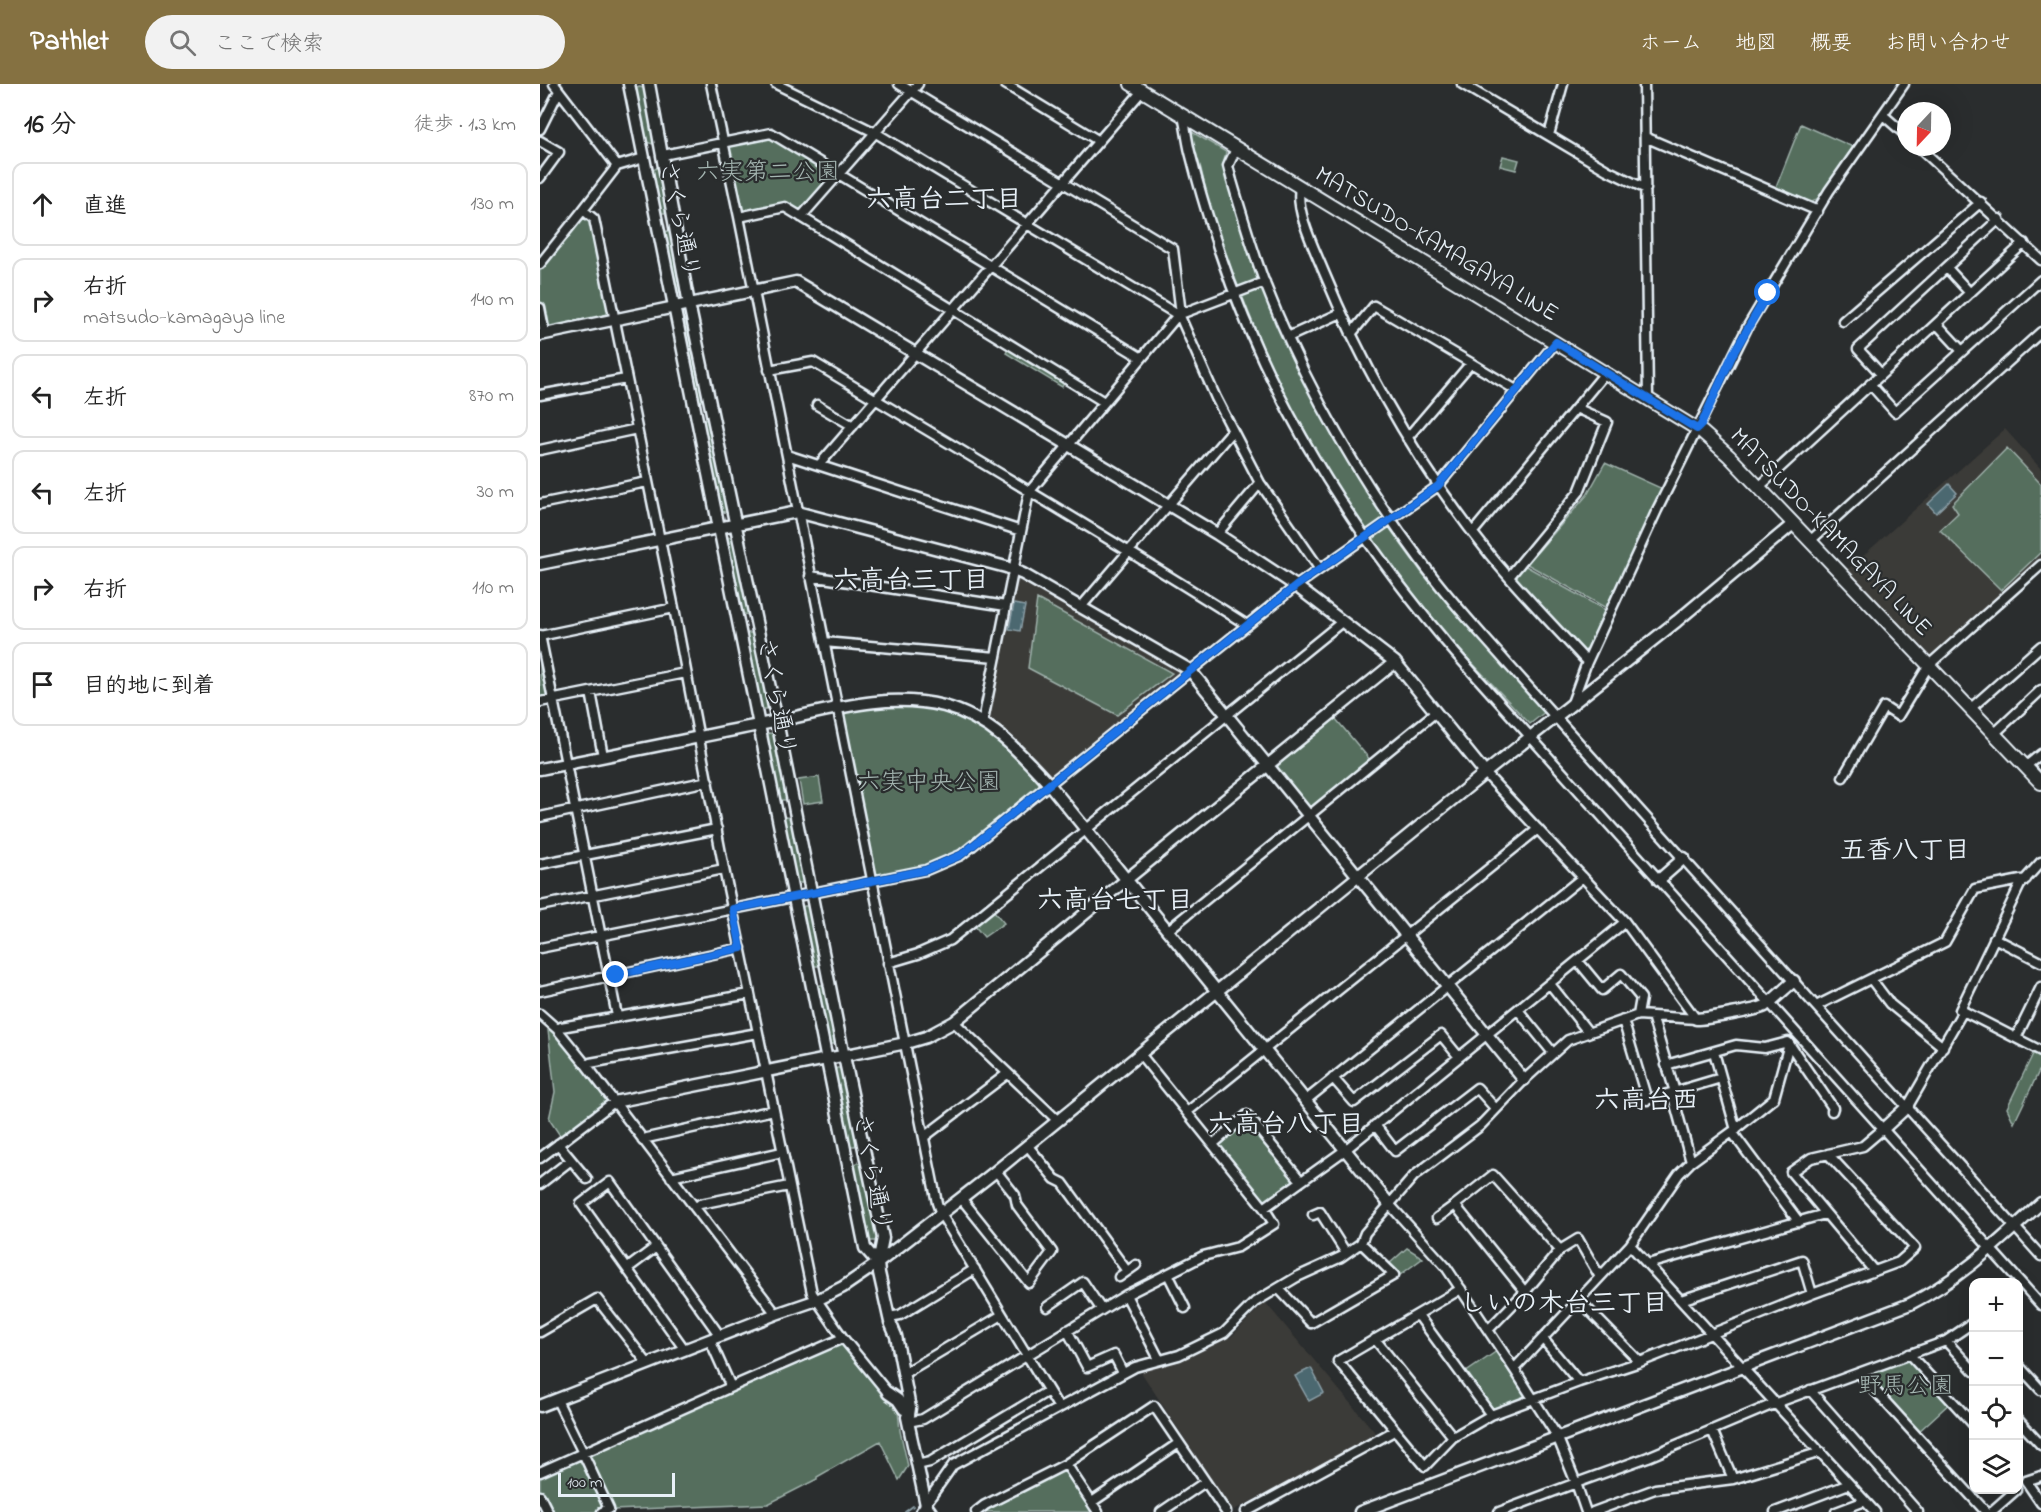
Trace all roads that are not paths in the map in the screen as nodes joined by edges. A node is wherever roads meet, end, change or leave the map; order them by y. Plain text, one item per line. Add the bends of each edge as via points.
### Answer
1 (629, 84) edge
2 (649, 84) edge
3 (711, 84) edge
4 (776, 84) edge
5 (899, 84) edge
6 (918, 84) edge
7 (1005, 84) edge
8 (1462, 84) edge
9 (1563, 84) edge
10 (1644, 84) edge
11 (1904, 84) edge
12 (556, 87) edge
13 (1136, 87) edge
14 (911, 92) junction
15 (1883, 115) junction
16 (1184, 116) junction
17 (542, 119) edge
18 (1897, 127) edge
19 (540, 129) edge
20 (876, 133) junction
21 (1549, 135) junction
22 (1645, 137) junction
23 (540, 141) edge
24 (1099, 141) junction
25 (723, 142) junction
26 (1236, 149) junction
27 (663, 155) junction
28 (1929, 156) edge
29 (644, 158) junction
30 (617, 166) junction
31 (839, 175) junction
32 (540, 178) edge
33 (1063, 182) junction
34 (1300, 188) junction
35 (1646, 189) junction
36 (1981, 202) junction
37 (583, 210) junction
38 (1818, 211) junction
39 (739, 217) junction
40 (801, 217) junction
41 (1999, 219) junction
42 (1027, 224) junction
43 (2024, 243) junction
44 (2041, 260) edge
45 (540, 264) edge
46 (990, 267) junction
47 (1947, 268) junction
48 (2041, 280) edge
49 (1265, 282) junction
50 (753, 291) junction
51 (1970, 293) junction
52 (1234, 294) junction
53 (689, 304) junction
54 (674, 307) junction
55 (540, 308) edge
56 (953, 310) junction
57 (1341, 313) junction
58 (1179, 314) junction
59 (615, 320) junction
60 (1843, 321) dead end
61 (1937, 324) junction
62 (2041, 332) edge
63 (1351, 334) junction
64 (543, 335) edge
65 (1288, 337) junction
66 (1556, 342) junction
67 (1962, 351) junction
68 (915, 354) junction
69 (1142, 358) junction
70 (1471, 363) junction
71 (769, 370) junction
72 (1605, 373) junction
73 (1881, 374) junction
74 (626, 379) junction
75 (1870, 384) junction
76 (1516, 390) junction
77 (540, 395) edge
78 (876, 399) junction
79 (1648, 399) junction
80 (1104, 402) junction
81 (817, 405) dead end
82 (1576, 408) junction
83 (853, 426) junction
84 (637, 429) junction
85 (1697, 429) junction
86 (1232, 431) junction
87 (1407, 438) junction
88 (1067, 445) junction
89 (540, 450) edge
90 (787, 455) junction
91 (819, 465) junction
92 (647, 482) junction
93 (1260, 483) junction
94 (1438, 486) junction
95 (1759, 487) junction
96 (1029, 492) junction
97 (540, 504) edge
98 (1168, 505) junction
99 (797, 512) junction
100 (1390, 518) junction
101 (735, 524) junction
102 (1793, 524) junction
103 (719, 528) junction
104 (1021, 531) junction
105 (1473, 532) junction
106 (1218, 534) junction
107 (1364, 537) junction
108 (659, 540) junction
109 (1810, 542) junction
110 (1130, 550) junction
111 (540, 564) edge
112 (2041, 565) edge
113 (1319, 568) junction
114 (1013, 570) junction
115 (810, 576) junction
116 (1509, 577) junction
117 (1296, 586) junction
118 (1006, 606) junction
119 (1081, 607) junction
120 (674, 609) junction
121 (1343, 621) junction
122 (1247, 625) junction
123 (540, 636) edge
124 (824, 642) junction
125 (2041, 646) edge
126 (996, 657) junction
127 (1395, 662) junction
128 (1587, 662) junction
129 (1929, 665) junction
130 (1190, 670) junction
131 (685, 673) junction
132 (2041, 690) edge
133 (591, 692) junction
134 (553, 700) junction
135 (540, 702) edge
136 (1572, 703) junction
137 (837, 708) junction
138 (1970, 709) junction
139 (1436, 712) junction
140 (1228, 716) junction
141 (1556, 716) junction
142 (777, 721) junction
143 (982, 721) junction
144 (759, 724) junction
145 (1994, 734) junction
146 (699, 736) junction
147 (1530, 737) junction
148 (2041, 753) edge
149 (603, 756) junction
150 (566, 764) junction
151 (1269, 766) junction
152 (2025, 767) junction
153 (540, 769) edge
154 (1485, 773) junction
155 (1843, 777) dead end
156 (708, 781) junction
157 (2041, 783) edge
158 (1049, 784) junction
159 (576, 809) junction
160 (1309, 816) junction
161 (540, 817) edge
162 (1538, 828) junction
163 (717, 829) junction
164 (1086, 830) junction
165 (584, 855) junction
166 (1684, 858) junction
167 (2041, 862) edge
168 (540, 864) edge
169 (724, 869) junction
170 (1359, 876) junction
171 (1582, 877) junction
172 (2026, 879) junction
173 (1126, 880) junction
174 (1659, 880) junction
175 (872, 881) junction
176 (811, 892) junction
177 (593, 895) junction
178 (793, 896) junction
179 (540, 906) edge
180 (733, 909) junction
181 (1626, 922) junction
182 (1167, 931) junction
183 (601, 936) junction
184 (1406, 936) junction
185 (1994, 938) junction
186 (540, 948) edge
187 (741, 948) junction
188 (1578, 961) junction
189 (2041, 962) edge
190 (888, 963) junction
191 (609, 976) junction
192 (1871, 980) junction
193 (1794, 981) junction
194 (1550, 984) junction
195 (1448, 987) junction
196 (2041, 987) edge
197 (540, 991) edge
198 (1216, 991) junction
199 (750, 994) junction
200 (1769, 1003) junction
201 (1816, 1006) junction
202 (1518, 1010) junction
203 (1963, 1011) junction
204 (540, 1014) edge
205 (1638, 1015) junction
206 (618, 1016) junction
207 (1652, 1016) junction
208 (1696, 1019) junction
209 (1623, 1020) junction
210 (954, 1022) junction
211 (557, 1029) junction
212 (1588, 1032) junction
213 (758, 1033) junction
214 (1487, 1035) junction
215 (1798, 1035) junction
216 (2016, 1038) junction
217 (906, 1043) junction
218 (1789, 1044) junction
219 (1942, 1047) junction
220 (1265, 1051) junction
221 (2041, 1051) edge
222 (1714, 1052) junction
223 (1140, 1053) junction
224 (1553, 1053) junction
225 (844, 1055) junction
226 (1459, 1057) junction
227 (827, 1059) junction
228 (1666, 1065) junction
229 (587, 1066) junction
230 (765, 1071) junction
231 (1007, 1074) junction
232 (1333, 1078) junction
233 (1721, 1078) junction
234 (1524, 1080) junction
235 (1673, 1093) junction
236 (1305, 1101) junction
237 (614, 1102) junction
238 (1908, 1106) junction
239 (1495, 1108) junction
240 (774, 1110) junction
241 (1832, 1111) dead end
242 (1187, 1112) junction
243 (1057, 1120) junction
244 (1375, 1125) junction
245 (1883, 1129) junction
246 (1734, 1131) junction
247 (924, 1137) junction
248 (643, 1140) junction
249 (558, 1144) junction
250 (1213, 1144) junction
251 (1028, 1145) junction
252 (1345, 1150) junction
253 (782, 1152) junction
254 (1828, 1154) junction
255 (540, 1158) edge
256 (571, 1160) junction
257 (1691, 1162) junction
258 (996, 1171) junction
259 (671, 1177) junction
260 (586, 1179) dead end
261 (1301, 1181) junction
262 (540, 1184) edge
263 (789, 1186) junction
264 (961, 1198) junction
265 (2041, 1203) edge
266 (1390, 1205) junction
267 (1455, 1205) junction
268 (695, 1208) junction
269 (1264, 1208) junction
270 (941, 1214) junction
271 (1825, 1214) junction
272 (1313, 1215) dead end
273 (1437, 1218) dead end
274 (1799, 1222) junction
275 (2015, 1227) junction
276 (1361, 1243) junction
277 (1630, 1245) junction
278 (656, 1247) junction
279 (1990, 1249) junction
280 (1560, 1250) junction
281 (1346, 1253) junction
282 (2041, 1256) edge
283 (878, 1263) junction
284 (1647, 1264) junction
285 (1136, 1265) dead end
286 (627, 1268) junction
287 (975, 1269) junction
288 (1127, 1271) junction
289 (1874, 1271) junction
290 (1168, 1274) junction
291 (1119, 1277) dead end
292 (1600, 1277) junction
293 (1280, 1289) junction
294 (1461, 1289) junction
295 (1525, 1292) junction
296 (1812, 1294) junction
297 (1126, 1295) junction
298 (817, 1300) junction
299 (1579, 1300) junction
300 (1681, 1300) junction
301 (2041, 1305) edge
302 (1047, 1307) dead end
303 (1185, 1308) dead end
304 (1101, 1309) junction
305 (776, 1314) junction
306 (1002, 1315) junction
307 (1418, 1315) junction
308 (889, 1319) junction
309 (1969, 1325) edge
310 (1067, 1330) junction
311 (1488, 1330) junction
312 (540, 1332) edge
313 (1712, 1334) junction
314 (715, 1338) junction
315 (843, 1338) junction
316 (1375, 1339) junction
317 (1543, 1339) junction
318 (1946, 1341) junction
319 (685, 1350) junction
320 (1909, 1354) junction
321 (1026, 1355) junction
322 (1159, 1359) junction
323 (1640, 1362) junction
324 (648, 1364) junction
325 (1969, 1366) edge
326 (1742, 1368) junction
327 (1514, 1370) junction
328 (2023, 1370) edge
329 (903, 1372) junction
330 (1123, 1373) junction
331 (1859, 1373) junction
332 (1578, 1382) junction
333 (731, 1387) junction
334 (900, 1390) junction
335 (1810, 1390) junction
336 (2041, 1390) edge
337 (1048, 1391) junction
338 (888, 1394) junction
339 (557, 1400) junction
340 (1534, 1400) junction
341 (1776, 1403) junction
342 (540, 1406) edge
343 (1059, 1408) junction
344 (904, 1409) junction
345 (1491, 1415) junction
346 (1969, 1420) edge
347 (908, 1422) junction
348 (2023, 1425) edge
349 (1712, 1430) junction
350 (1394, 1431) junction
351 (1557, 1436) junction
352 (1454, 1437) junction
353 (1179, 1443) junction
354 (2041, 1445) edge
355 (1821, 1452) junction
356 (583, 1453) junction
357 (1066, 1464) junction
358 (917, 1465) junction
359 (540, 1472) edge
360 (2041, 1476) edge
361 (1733, 1479) junction
362 (1206, 1482) junction
363 (1576, 1483) junction
364 (1849, 1484) junction
365 (2023, 1485) edge
366 (2023, 1488) edge
367 (2011, 1494) edge
368 (540, 1496) edge
369 (1865, 1501) junction
370 (1092, 1502) junction
371 (2041, 1503) edge
372 (926, 1510) edge
373 (607, 1511) edge
374 (1364, 1511) edge
375 (548, 1512) edge
376 (976, 1512) edge
377 (1098, 1512) edge
378 (1161, 1512) edge
379 (1226, 1512) edge
380 (1246, 1512) edge
381 (1499, 1512) edge
382 (1586, 1512) edge
383 (1593, 1512) edge
384 (1775, 1512) edge
385 (1836, 1512) edge
386 (1875, 1512) edge
387 (1918, 1512) edge
388 (1986, 1512) edge
389 (1991, 1512) edge

1 - 29 street, さくら通り
2 - 27 street, さくら通り
3 - 25 street
4 - 20 street
5 - 14 street
6 - 14 street
7 - 24 street
8 - 21 street
9 - 21 street
10 - 22 street
11 - 15 street
12 - 17 street
12 - 30 street
13 - 16 main road, MATSUDO-KAMAGAYA LINE
13 - 24 street
14 - 20 street
14 - 33 street
15 - 18 street
15 - 38 street
16 - 26 main road, MATSUDO-KAMAGAYA LINE
16 - 52 street via 1201,194
17 - 19 street
20 - 31 street
20 - 42 street
21 - 35 street
22 - 35 street
22 - 38 street
23 - 32 street via 559,152
24 - 33 street
25 - 27 street
25 - 31 street via 771,133
25 - 39 street
26 - 34 main road, MATSUDO-KAMAGAYA LINE
26 - 49 street via 1227,166
27 - 53 street, さくら通り
28 - 36 street
29 - 30 street
29 - 54 street, さくら通り
30 - 37 street
31 - 40 street
31 - 46 street
33 - 42 street
33 - 58 street via 1173,249
34 - 57 street via 1298,200
34 - 66 main road, MATSUDO-KAMAGAYA LINE
35 - 79 street
36 - 41 street
36 - 60 street
37 - 45 street
37 - 59 street via 594,219
38 - 85 street via 1748,326
39 - 40 street via 785,207
39 - 50 street
40 - 56 street
41 - 43 street
41 - 47 street
42 - 46 street
42 - 58 street
43 - 44 street
43 - 51 street
46 - 56 street
46 - 69 street
47 - 51 street
47 - 73 street via 1858,349
48 - 67 street
49 - 52 street
49 - 65 street
50 - 53 street
50 - 68 street via 796,282
50 - 71 street
51 - 61 street
52 - 58 street
52 - 107 street via 1297,429
53 - 54 street
53 - 101 street, さくら通り
54 - 59 street
54 - 103 street, さくら通り
55 - 64 street
56 - 68 street
56 - 80 street
57 - 63 street
57 - 65 street
58 - 69 street
58 - 86 street
59 - 64 street
59 - 74 street
61 - 67 street
61 - 73 street
62 - 109 street
63 - 70 street via 1374,306
63 - 87 street
65 - 100 street via 1335,429
66 - 72 main road, MATSUDO-KAMAGAYA LINE
66 - 76 street
67 - 75 street via 1895,412
68 - 78 street
68 - 88 street
69 - 80 street
70 - 76 street
70 - 87 street
71 - 78 street via 813,362
71 - 90 street
72 - 79 main road, MATSUDO-KAMAGAYA LINE
72 - 82 street
73 - 75 street
74 - 77 street
74 - 84 street
75 - 95 street
76 - 94 street
78 - 83 street
78 - 96 street
79 - 85 main road, MATSUDO-KAMAGAYA LINE
80 - 88 street
81 - 83 street
82 - 105 street
82 - 116 street via 1607,422 1579,492
83 - 91 street
84 - 89 street
84 - 92 street
85 - 95 main road, MATSUDO-KAMAGAYA LINE
85 - 128 street
86 - 93 street
86 - 98 street
87 - 94 street
88 - 96 street
88 - 98 street
90 - 91 street
90 - 99 street
91 - 104 street
92 - 97 street
92 - 108 street
93 - 106 street
93 - 113 street
94 - 100 street
94 - 105 street
95 - 102 main road, MATSUDO-KAMAGAYA LINE
96 - 104 street
96 - 110 street
98 - 106 street
98 - 110 street
99 - 101 street
99 - 114 street
99 - 115 street
100 - 107 street
100 - 141 street via 1453,601
101 - 103 street
101 - 142 street, さくら通り
102 - 109 main road, MATSUDO-KAMAGAYA LINE
102 - 136 street
103 - 108 street
103 - 144 street, さくら通り
104 - 114 street
105 - 116 street
106 - 117 street
107 - 113 street
107 - 147 street via 1422,615
108 - 111 street
108 - 120 street
109 - 129 main road, MATSUDO-KAMAGAYA LINE
110 - 119 street
110 - 122 street
112 - 129 street
113 - 117 street
114 - 118 street
114 - 119 street
115 - 118 street
115 - 124 street
116 - 128 street
117 - 121 street
117 - 122 street
118 - 126 street
119 - 130 street
120 - 123 street
120 - 131 street
121 - 127 street
121 - 140 street
122 - 130 street
123 - 134 street
124 - 126 street
124 - 137 street
125 - 138 street
126 - 143 street
127 - 139 street
127 - 151 street
128 - 136 street
129 - 138 main road, MATSUDO-KAMAGAYA LINE
129 - 155 street via 1898,716 1884,707
130 - 140 street
130 - 158 street
131 - 133 street
131 - 146 street
132 - 145 street
133 - 134 street
133 - 149 street
134 - 135 street
134 - 150 street
136 - 141 street
137 - 142 street
137 - 143 street via 891,699 920,701 946,706
137 - 175 street
138 - 145 main road, MATSUDO-KAMAGAYA LINE
139 - 154 street
139 - 160 street
140 - 151 street
140 - 164 street
141 - 147 street
141 - 166 street
142 - 144 street
142 - 176 street, さくら通り
143 - 158 street via 1015,747
144 - 146 street
144 - 178 street, さくら通り
145 - 152 main road, MATSUDO-KAMAGAYA LINE
146 - 149 street
146 - 156 street
147 - 154 street
147 - 174 street
148 - 152 street
149 - 150 street
150 - 153 street
150 - 159 street
151 - 160 street
151 - 173 street
152 - 157 main road, MATSUDO-KAMAGAYA LINE
154 - 162 street
154 - 170 street
156 - 159 street
156 - 163 street
158 - 164 street
158 - 175 street via 961,855 926,870
159 - 161 street
159 - 165 street
160 - 170 street
160 - 182 street
162 - 171 street
162 - 184 street
163 - 165 street
163 - 169 street
164 - 173 street
164 - 190 street via 950,940
165 - 168 street
165 - 177 street
166 - 174 street
166 - 193 street
167 - 172 street
169 - 177 street
169 - 180 street
170 - 184 street
170 - 198 street
171 - 181 street
171 - 195 street
172 - 185 street
172 - 192 street via 1975,890 1945,942
173 - 182 street
173 - 210 street
174 - 200 street
175 - 176 street
175 - 190 street
176 - 178 street
176 - 225 street, さくら通り
177 - 179 street
177 - 183 street
178 - 180 street
178 - 227 street, さくら通り
180 - 183 street
180 - 187 street
181 - 188 street
181 - 208 street
182 - 198 street
183 - 186 street
183 - 191 street
184 - 195 street
184 - 220 street
185 - 189 street
185 - 203 street via 1960,1010
187 - 191 street
187 - 199 street
188 - 194 street
188 - 205 street via 1602,990 1621,974 1641,998
190 - 217 street
191 - 197 street
191 - 206 street
192 - 201 street
192 - 219 street via 1890,1004
193 - 200 street
193 - 201 street
194 - 202 street
194 - 212 street
195 - 214 street
195 - 232 street
196 - 216 street
198 - 220 street
198 - 223 street
199 - 206 street
199 - 213 street
200 - 208 street via 1763,1008
200 - 215 street
201 - 238 street
202 - 214 street
202 - 224 street
203 - 216 street
203 - 219 street
204 - 211 street
205 - 207 street
205 - 209 street
206 - 211 street
207 - 208 street
207 - 228 street
209 - 212 street
209 - 235 street via 1647,1100
210 - 217 street
210 - 231 street
211 - 229 street
212 - 224 street via 1568,1040
213 - 229 street
213 - 230 street
214 - 226 street
214 - 234 street
215 - 218 street
215 - 245 street
216 - 221 street
217 - 225 street
217 - 247 street
218 - 222 street via 1765,1048 1736,1045
218 - 241 street
218 - 246 street via 1774,1098
219 - 238 street
220 - 236 street
220 - 242 street
222 - 228 street
222 - 233 street
223 - 242 street
223 - 243 street
224 - 234 street
225 - 227 street
225 - 283 street, さくら通り via 883,1238
226 - 232 street via 1441,1035 1354,1102
226 - 244 street
227 - 230 street
227 - 283 street, さくら通り via 865,1248
228 - 235 street
229 - 237 street
230 - 237 street
230 - 240 street
231 - 243 street
231 - 247 street
232 - 236 street
233 - 235 street
233 - 246 street
234 - 239 street
235 - 257 street
236 - 252 street
237 - 248 street
237 - 249 street
238 - 245 street
238 - 275 street
239 - 244 street via 1477,1088 1395,1151
239 - 266 street via 1480,1125 1414,1176
240 - 248 street
240 - 253 street
242 - 250 street
243 - 251 street
244 - 252 street
245 - 254 street via 1863,1146
245 - 279 street
246 - 257 street
246 - 274 street
247 - 270 street
248 - 259 street
249 - 255 street
249 - 256 street
250 - 261 street via 1247,1115
250 - 269 street
251 - 258 street
251 - 288 street via 1055,1179 1063,1183
252 - 261 street
252 - 266 street
253 - 259 street
253 - 263 street
254 - 271 street via 1811,1158 1791,1172
254 - 289 street via 1915,1248 1899,1262
256 - 260 street
256 - 262 street
257 - 277 street
258 - 264 street
258 - 264 street via 1052,1252 1029,1283
259 - 268 street
261 - 269 street
263 - 268 street
263 - 298 street via 811,1290
264 - 270 street
265 - 275 street
266 - 276 street
266 - 294 street
267 - 273 street
267 - 280 street via 1493,1175
267 - 295 street
268 - 305 street
269 - 290 street via 1275,1224 1238,1247 1203,1256
270 - 283 street
270 - 287 street
271 - 274 street
271 - 289 street
272 - 281 street via 1320,1212
274 - 284 street
275 - 279 street
275 - 282 street
276 - 281 street
276 - 293 street via 1394,1275 1311,1323
277 - 284 street
277 - 292 street
278 - 286 street
278 - 286 street via 610,1182 581,1204
278 - 314 street
279 - 301 street
279 - 326 street via 1947,1284 1910,1304
280 - 292 street via 1578,1239
280 - 295 street
281 - 293 street
283 - 298 street
283 - 308 street
284 - 300 street
285 - 288 street
286 - 319 street
287 - 306 street
287 - 308 street
288 - 291 street
289 - 296 street
290 - 297 street
290 - 303 street
292 - 299 street
293 - 322 street via 1255,1302 1224,1333 1179,1355
294 - 307 street
294 - 311 street
295 - 311 street
296 - 300 street via 1802,1260
296 - 313 street
297 - 304 street
297 - 322 street
298 - 305 street
298 - 315 street
299 - 317 street
299 - 323 street
300 - 313 street
302 - 304 street via 1083,1282
304 - 310 street
305 - 314 street
306 - 321 street
306 - 329 street
307 - 316 street
307 - 345 street
308 - 329 street
308 - 334 street
309 - 318 street
310 - 321 street
310 - 330 street via 1087,1367 1114,1355
311 - 327 street
312 - 324 street via 597,1299
313 - 323 street
313 - 326 street
314 - 319 street
314 - 333 street
315 - 333 street
315 - 338 street
316 - 350 street via 1338,1361
316 - 352 street
317 - 327 street
317 - 332 street
318 - 320 street
318 - 325 street
319 - 324 street
320 - 331 street
320 - 346 street
321 - 337 street
321 - 347 street via 923,1419
322 - 330 street
323 - 332 street
324 - 339 street
326 - 341 street
326 - 351 street
327 - 340 street
328 - 336 street
329 - 347 street via 910,1408
330 - 343 street
331 - 335 street
331 - 388 street
332 - 340 street
333 - 356 street
334 - 338 street
334 - 344 street
335 - 341 street
335 - 387 street
337 - 343 street
337 - 358 street via 930,1462
338 - 344 street
339 - 342 street
339 - 356 street
340 - 345 street
340 - 351 street
341 - 349 street
341 - 355 street
343 - 372 street via 953,1465
344 - 347 street
345 - 352 street
347 - 358 street
348 - 354 street
349 - 361 street
349 - 363 street
350 - 352 street via 1425,1466
350 - 380 street
351 - 363 street
351 - 374 street
353 - 357 street via 1151,1406
353 - 362 street
353 - 370 street
355 - 361 street
355 - 364 street
356 - 359 street
356 - 373 street
357 - 370 street
357 - 376 street
358 - 372 street
360 - 365 street
361 - 383 street via 1655,1490
362 - 378 street
362 - 379 street
363 - 381 street
363 - 382 street
364 - 369 street
364 - 384 street
366 - 371 street
367 - 389 street
368 - 375 street
369 - 385 street
369 - 386 street
370 - 377 street

